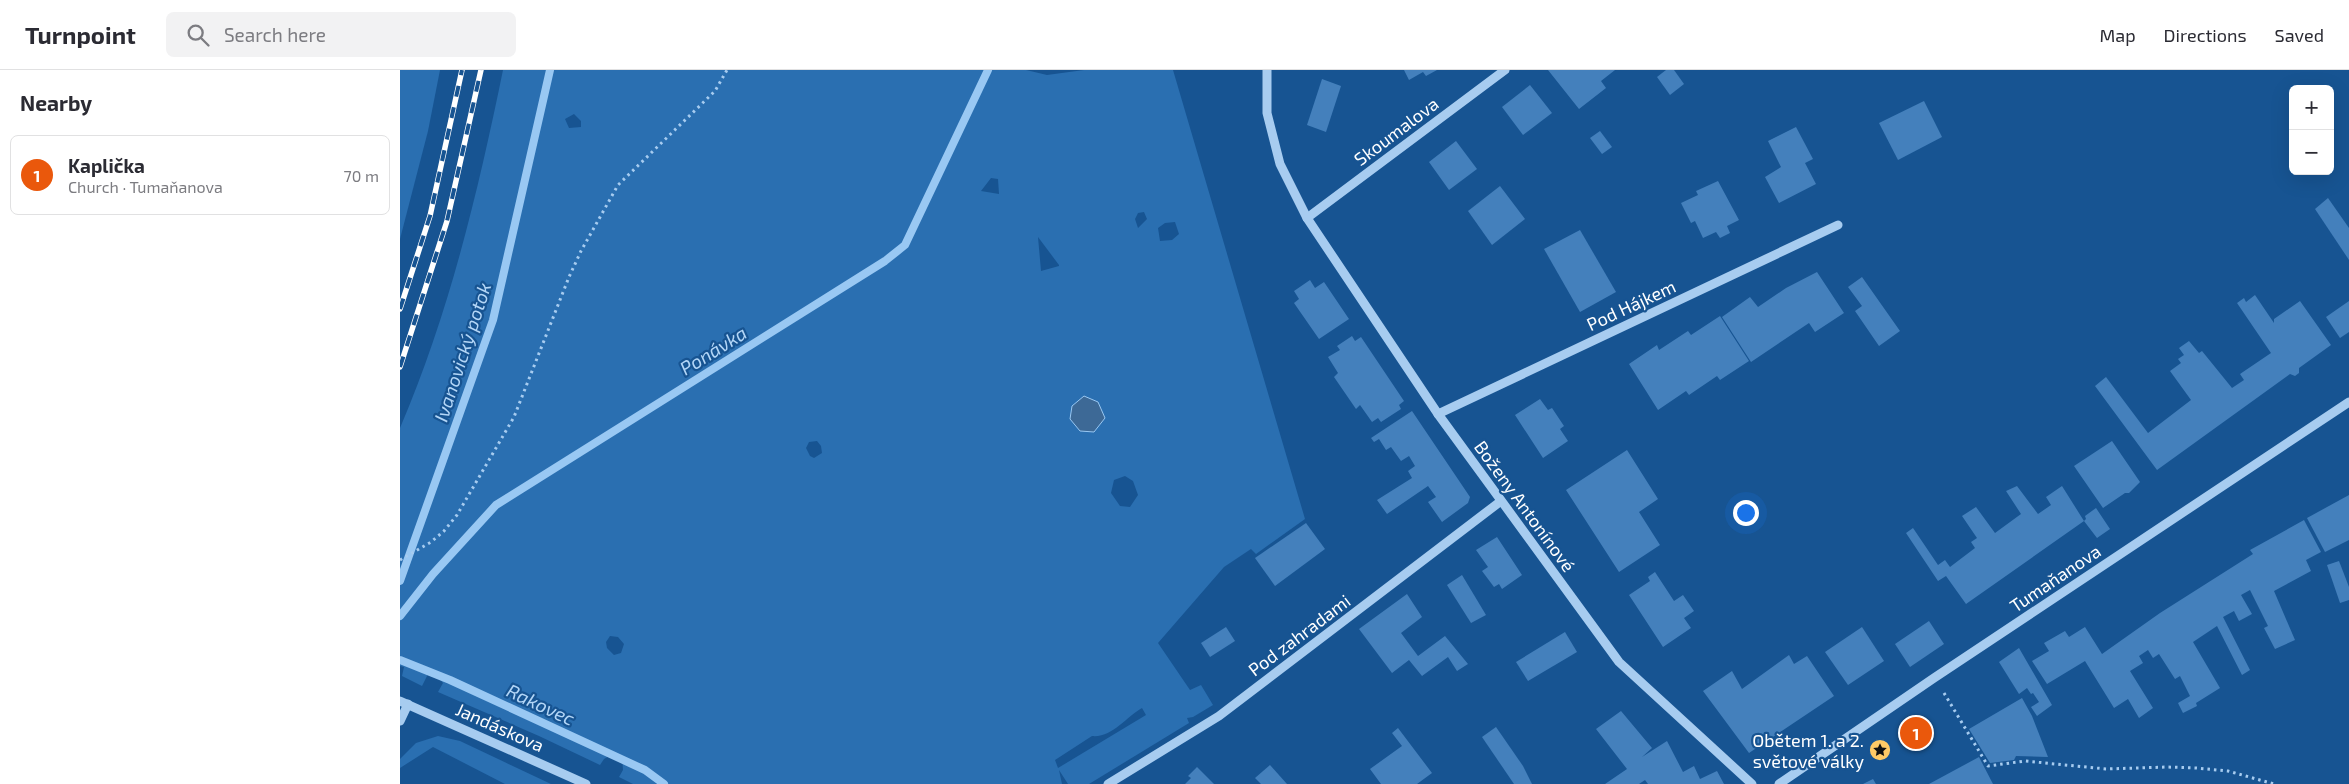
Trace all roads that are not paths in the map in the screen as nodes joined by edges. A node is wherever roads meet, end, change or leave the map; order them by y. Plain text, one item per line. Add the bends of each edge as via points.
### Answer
1 (1267, 70) edge
2 (1505, 70) edge
3 (1306, 218) junction
4 (1838, 225) dead end
5 (2349, 402) edge
6 (1438, 414) junction
7 (1501, 501) junction
8 (404, 702) edge
9 (400, 721) edge
10 (586, 784) edge
11 (1108, 784) edge
12 (1752, 784) edge
13 (1779, 784) edge

1 - 3 street, Boženy Antonínové via 1267,112 1280,164
2 - 3 street, Skoumalova
3 - 6 street, Boženy Antonínové
4 - 6 street, Pod Hájkem
5 - 13 street, Tumaňanova
6 - 7 street, Boženy Antonínové
7 - 11 street, Pod zahradami via 1218,716
7 - 12 street, Boženy Antonínové via 1619,662
8 - 9 street
8 - 10 street, Jandáskova

